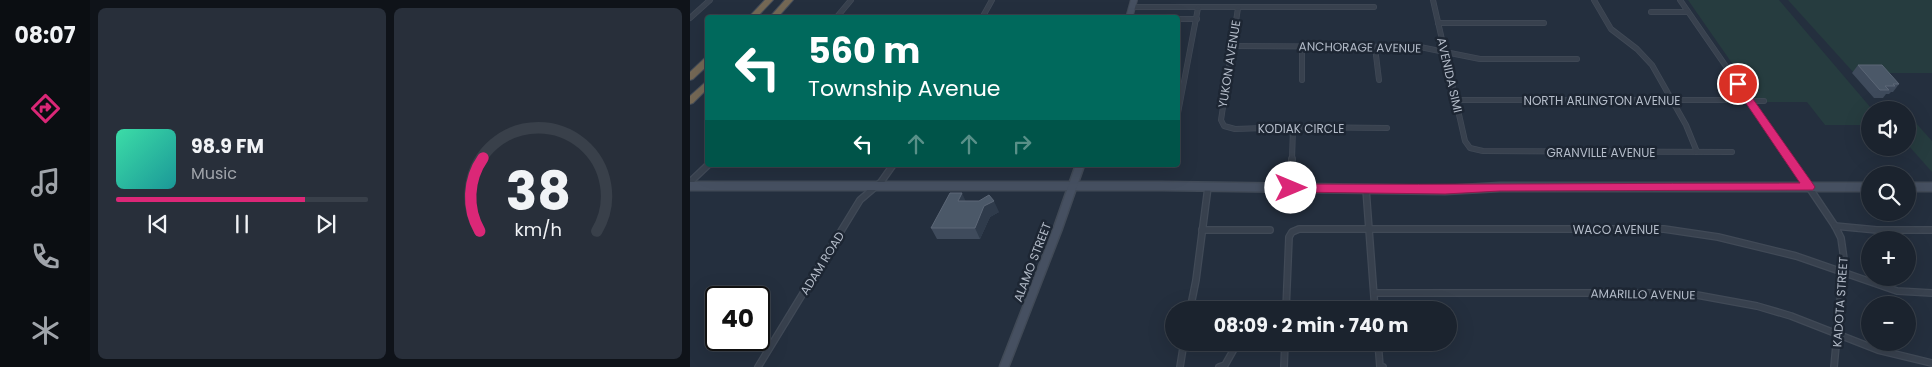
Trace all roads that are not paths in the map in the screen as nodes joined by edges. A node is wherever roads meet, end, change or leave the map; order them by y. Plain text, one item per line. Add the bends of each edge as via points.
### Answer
1 (710, 0) edge
2 (769, 0) edge
3 (790, 0) edge
4 (851, 0) edge
5 (992, 0) edge
6 (1134, 0) edge
7 (1298, 0) edge
8 (1433, 0) edge
9 (1594, 0) edge
10 (1680, 0) edge
11 (1132, 7) junction
12 (1374, 7) dead end
13 (1198, 8) junction
14 (1238, 8) junction
15 (1298, 8) junction
16 (1651, 12) dead end
17 (1688, 12) junction
18 (754, 15) edge
19 (775, 15) edge
20 (838, 15) edge
21 (984, 15) edge
22 (1130, 15) edge
23 (690, 18) edge
24 (1180, 19) edge
25 (1197, 19) junction
26 (1438, 23) junction
27 (1544, 23) dead end
28 (1232, 46) junction
29 (1302, 46) junction
30 (1375, 46) junction
31 (1445, 51) junction
32 (1577, 59) dead end
33 (705, 63) edge
34 (690, 77) edge
35 (1302, 80) dead end
36 (1379, 80) dead end
37 (705, 86) edge
38 (1456, 100) junction
39 (1672, 100) junction
40 (690, 101) edge
41 (1749, 101) junction
42 (1764, 101) dead end
43 (1180, 103) edge
44 (1220, 120) joint
45 (1293, 127) junction
46 (1387, 128) dead end
47 (1470, 148) joint
48 (1697, 152) junction
49 (1732, 152) dead end
50 (706, 167) edge
51 (892, 167) edge
52 (1079, 167) edge
53 (690, 184) edge
54 (877, 186) junction
55 (1073, 186) junction
56 (1208, 187) junction
57 (1809, 187) junction
58 (1861, 187) edge
59 (1916, 187) edge
60 (1932, 187) edge
61 (1291, 188) junction
62 (1366, 189) junction
63 (1835, 226) junction
64 (1369, 228) junction
65 (1202, 230) junction
66 (1270, 230) dead end
67 (1932, 230) edge
68 (1843, 272) junction
69 (1374, 293) junction
70 (1932, 293) edge
71 (1192, 301) edge
72 (1286, 301) edge
73 (1374, 301) edge
74 (1837, 334) junction
75 (1183, 351) edge
76 (1233, 351) edge
77 (1285, 351) edge
78 (1379, 351) edge
79 (1932, 363) edge
80 (758, 367) edge
81 (1004, 367) edge
82 (1180, 367) edge
83 (1219, 367) edge
84 (1284, 367) edge
85 (1382, 367) edge
86 (1834, 367) edge

1 - 23 street
2 - 18 highway
3 - 19 highway
4 - 20 street
5 - 21 street
6 - 11 street
7 - 15 street
8 - 26 street, AVENIDA SIMI
9 - 39 street via 1611,29 1646,58
10 - 17 street, KADOTA STREET
11 - 13 street
11 - 22 street
12 - 15 street
13 - 14 street
13 - 25 street
14 - 15 street
14 - 28 street, YUKON AVENUE
16 - 17 street
17 - 41 street, KADOTA STREET
24 - 25 street
25 - 43 street
26 - 27 street
26 - 31 street, AVENIDA SIMI
28 - 29 street, ANCHORAGE AVENUE
28 - 44 street, YUKON AVENUE
29 - 30 street, ANCHORAGE AVENUE
29 - 35 street
30 - 31 street, ANCHORAGE AVENUE
30 - 36 street
31 - 32 street, ANCHORAGE AVENUE via 1480,59
31 - 38 street, AVENIDA SIMI
33 - 34 highway
37 - 40 highway
38 - 39 street, NORTH ARLINGTON AVENUE
38 - 47 street, AVENIDA SIMI via 1465,141
39 - 41 street, NORTH ARLINGTON AVENUE
39 - 48 street
41 - 42 street, NORTH ARLINGTON AVENUE
41 - 57 street, KADOTA STREET
44 - 45 street, KODIAK CIRCLE via 1224,126 1235,129
45 - 46 street, KODIAK CIRCLE
45 - 61 street
47 - 48 street, GRANVILLE AVENUE via 1482,151
48 - 49 street, GRANVILLE AVENUE
50 - 53 street
51 - 54 street, ADAM ROAD
52 - 55 street, ALAMO STREET
53 - 54 street
54 - 55 street
54 - 80 street, ADAM ROAD via 860,200
55 - 56 street
55 - 81 street, ALAMO STREET
56 - 61 street
56 - 65 street
57 - 58 street
57 - 62 street
57 - 63 street, KADOTA STREET
59 - 60 street
61 - 62 street
62 - 64 street
63 - 67 street
63 - 68 street, KADOTA STREET via 1844,249
64 - 68 street, WACO AVENUE via 1664,229 1758,246
64 - 69 street
64 - 72 street, WACO AVENUE via 1299,229 1292,232 1289,237
65 - 66 street
65 - 71 street
68 - 70 street, WACO AVENUE via 1897,291
68 - 74 street, KADOTA STREET
69 - 73 street
69 - 74 street, AMARILLO AVENUE via 1686,293 1757,306
74 - 79 street, AMARILLO AVENUE via 1878,350
74 - 86 street, KADOTA STREET
75 - 82 street
76 - 83 street via 1225,365
77 - 84 street
78 - 85 street

